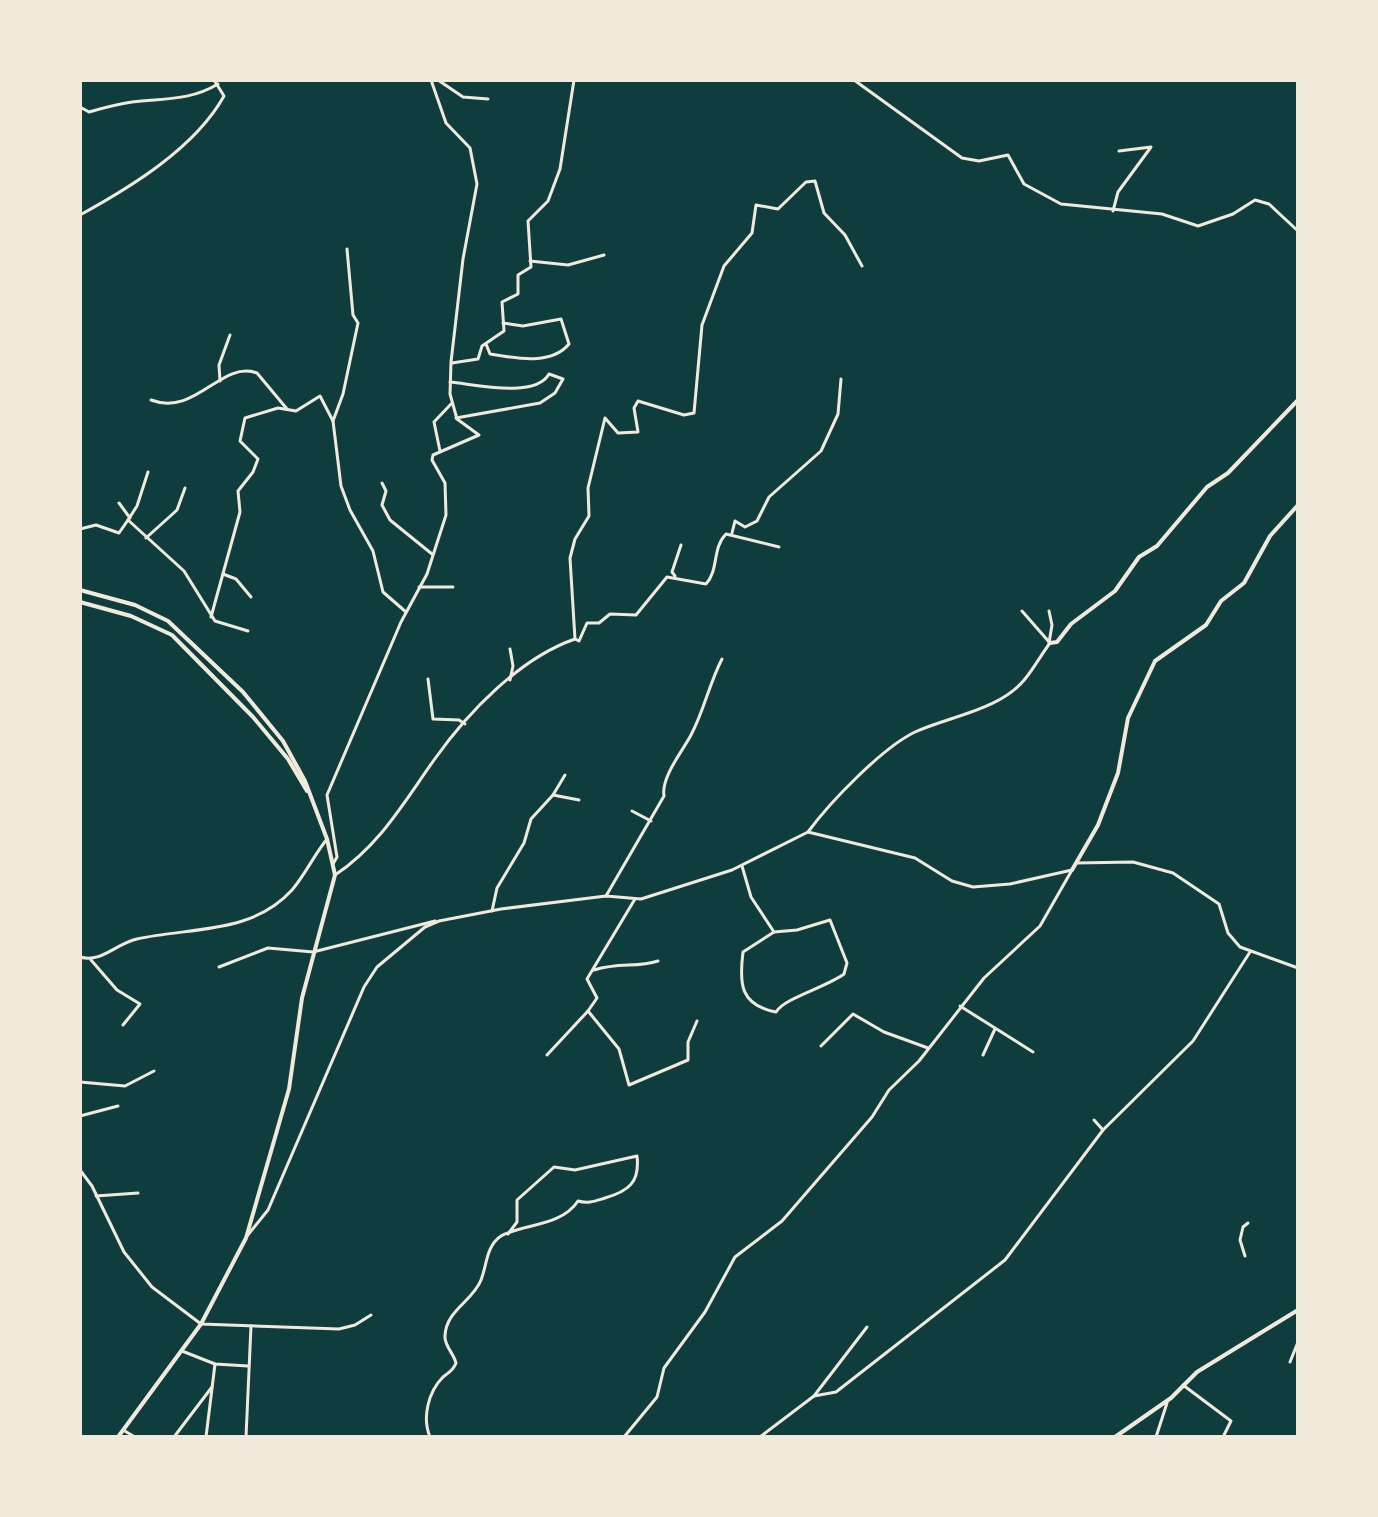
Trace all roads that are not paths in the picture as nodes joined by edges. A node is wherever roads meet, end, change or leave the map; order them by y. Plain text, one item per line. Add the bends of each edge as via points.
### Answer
1 (214, 80) edge
2 (431, 80) edge
3 (438, 80) edge
4 (574, 80) edge
5 (854, 80) edge
6 (218, 84) junction
7 (488, 99) dead end
8 (80, 107) edge
9 (1119, 151) dead end
10 (1113, 211) junction
11 (80, 215) edge
12 (1298, 231) edge
13 (347, 249) dead end
14 (604, 255) dead end
15 (530, 261) junction
16 (862, 266) dead end
17 (503, 323) junction
18 (230, 335) dead end
19 (486, 343) junction
20 (451, 362) junction
21 (841, 379) dead end
22 (450, 382) junction
23 (220, 383) junction
24 (151, 400) dead end
25 (1298, 400) edge
26 (451, 404) junction
27 (287, 409) junction
28 (456, 418) junction
29 (333, 421) junction
30 (440, 451) junction
31 (148, 472) dead end
32 (382, 483) dead end
33 (185, 488) dead end
34 (119, 503) dead end
35 (1298, 505) edge
36 (129, 519) junction
37 (80, 529) edge
38 (732, 533) junction
39 (146, 538) junction
40 (681, 545) dead end
41 (779, 547) dead end
42 (432, 554) junction
43 (223, 574) junction
44 (675, 576) junction
45 (419, 587) junction
46 (453, 587) dead end
47 (80, 590) edge
48 (251, 597) dead end
49 (80, 602) edge
50 (1022, 611) dead end
51 (1049, 611) dead end
52 (406, 612) junction
53 (211, 617) junction
54 (248, 631) dead end
55 (575, 639) junction
56 (1049, 643) junction
57 (510, 649) dead end
58 (722, 659) dead end
59 (428, 679) dead end
60 (510, 680) junction
61 (465, 724) junction
62 (565, 775) dead end
63 (310, 795) junction
64 (553, 795) junction
65 (579, 800) dead end
66 (632, 811) dead end
67 (651, 821) junction
68 (808, 832) junction
69 (327, 839) junction
70 (1076, 863) junction
71 (333, 864) junction
72 (742, 866) junction
73 (1072, 870) junction
74 (335, 875) junction
75 (606, 896) junction
76 (635, 899) junction
77 (492, 911) junction
78 (439, 921) junction
79 (774, 932) junction
80 (313, 952) junction
81 (1250, 952) junction
82 (80, 957) edge
83 (91, 960) junction
84 (658, 961) dead end
85 (219, 967) dead end
86 (1298, 968) edge
87 (594, 970) junction
88 (960, 1006) junction
89 (588, 1011) junction
90 (697, 1021) dead end
91 (123, 1025) dead end
92 (995, 1029) junction
93 (821, 1046) dead end
94 (928, 1048) junction
95 (1033, 1052) dead end
96 (547, 1055) dead end
97 (983, 1055) dead end
98 (154, 1071) dead end
99 (80, 1082) edge
100 (118, 1106) dead end
101 (80, 1116) edge
102 (1094, 1120) dead end
103 (1103, 1130) junction
104 (80, 1170) edge
105 (138, 1193) dead end
106 (96, 1196) junction
107 (1248, 1223) dead end
108 (508, 1234) junction
109 (246, 1238) junction
110 (1245, 1256) dead end
111 (1298, 1310) edge
112 (371, 1315) dead end
113 (201, 1324) junction
114 (251, 1326) junction
115 (867, 1327) dead end
116 (1298, 1342) edge
117 (182, 1351) junction
118 (1290, 1362) dead end
119 (215, 1364) junction
120 (249, 1366) junction
121 (1183, 1385) junction
122 (212, 1387) junction
123 (814, 1396) junction
124 (1171, 1398) junction
125 (123, 1430) junction
126 (1224, 1435) edge
127 (118, 1437) edge
128 (135, 1437) edge
129 (174, 1437) edge
130 (206, 1437) edge
131 (246, 1437) edge
132 (430, 1437) edge
133 (624, 1437) edge
134 (760, 1437) edge
135 (1115, 1437) edge
136 (1156, 1437) edge

1 - 6 street
2 - 20 street via 446,123 470,148 477,184
3 - 7 street via 463,97
4 - 15 street via 560,169 548,201 528,221
5 - 10 street via 962,158 979,161 1008,155 1024,184 1041,196
6 - 8 street via 201,95 89,112
6 - 11 street via 224,96 215,112 182,146
9 - 10 street via 1151,147 1118,192
10 - 12 street via 1162,214 1198,226 1255,200 1269,204
13 - 29 street via 358,323
14 - 15 street via 568,265
15 - 17 street via 529,269 518,275 519,293 502,302
16 - 55 street via 845,235 825,215 815,181 806,182 782,208 756,205 752,233 724,266 702,322 694,413 636,402 638,432 632,435 618,433 605,418 588,488 589,516 570,558
17 - 19 street via 504,331
17 - 19 street via 523,326 561,319 569,344 549,356 516,359 490,354
18 - 23 street via 219,365
19 - 20 street via 478,359
20 - 22 street
21 - 38 street via 838,414 818,455 769,497 754,523 745,527 735,521
22 - 26 street
22 - 28 street via 513,390 538,384 549,374 563,379 540,403
23 - 24 street via 176,405
23 - 27 street via 238,371 257,373
25 - 56 main road via 1228,473 1207,487 1157,546 1139,557 1115,591 1071,624 1057,642
26 - 28 street
26 - 30 street via 434,418
27 - 29 street via 304,408 320,396
27 - 43 street via 245,418 240,441 258,459 238,491 240,512
28 - 30 street via 479,437
29 - 52 street via 341,486 350,510 373,551 383,592
30 - 42 street via 432,460 445,483 448,507
31 - 36 street
32 - 42 street via 382,505 390,520
33 - 39 street via 177,510
34 - 36 street
35 - 70 main road via 1270,536 1244,583 1221,601 1206,625 1155,661 1128,718 1118,773 1098,825
36 - 37 street via 119,533 96,525
36 - 39 street
38 - 41 street
38 - 44 street via 720,540 707,583
39 - 53 street via 184,571
40 - 44 street
42 - 45 street
43 - 48 street via 236,579
43 - 53 street
44 - 55 street via 667,577 636,615 612,614 599,623 587,623 579,641
45 - 46 street
45 - 52 street
47 - 63 main road via 144,609 182,631 269,723
49 - 63 main road via 131,616 172,635 253,717
50 - 56 street
51 - 56 street
52 - 71 street via 327,795 337,857
53 - 54 street
55 - 60 street via 562,642
56 - 68 street via 1024,681 997,700 893,745
57 - 60 street
58 - 67 street
59 - 61 street via 433,719
60 - 61 street
61 - 74 street via 391,824
62 - 64 street
63 - 69 main road
64 - 65 street
64 - 77 street via 531,819 524,843 497,888
66 - 67 street
67 - 75 street
68 - 72 street
68 - 73 street via 915,858 952,881 973,887
69 - 71 main road
69 - 83 street via 284,897 242,921 217,930 131,940
70 - 73 main road
70 - 81 street via 1133,862 1173,873 1219,904 1233,941
71 - 74 main road
72 - 76 street
72 - 79 street via 751,897
73 - 88 street via 1040,926
74 - 80 main road
75 - 76 street
75 - 77 street
76 - 87 street
77 - 78 street
78 - 80 street
78 - 109 street via 393,952 364,987 268,1210
79 - 79 street via 830,920 847,963 844,974 780,1005 776,1012 763,1010 744,997 743,952
80 - 85 street via 268,948
80 - 109 main road via 289,1089
81 - 86 street
81 - 103 street via 1193,1041
82 - 83 street
83 - 91 street via 117,990 140,1004
84 - 87 street
87 - 89 street via 587,982 597,998
88 - 92 street
88 - 94 street
89 - 90 street via 619,1049 629,1085 688,1060 688,1042
89 - 96 street
92 - 95 street
92 - 97 street
93 - 94 street via 853,1014
94 - 133 street via 782,1221 735,1257 705,1312 664,1368 657,1397
98 - 99 street via 125,1086
100 - 101 street
102 - 103 street
103 - 123 street via 1005,1260 836,1392
104 - 106 street
105 - 106 street
106 - 113 street via 124,1252 152,1287
107 - 110 street via 1240,1240
108 - 108 street via 566,1213 578,1201 621,1193 633,1185 639,1171 637,1156 575,1170 554,1167 517,1200 517,1222
108 - 132 street via 491,1247 481,1282 447,1323 444,1339 456,1363 427,1407
109 - 113 main road
111 - 121 main road
112 - 114 street via 339,1329
113 - 114 street
113 - 117 main road
114 - 120 street
115 - 123 street
116 - 118 street
117 - 119 street
117 - 125 main road
119 - 120 street
119 - 122 street
120 - 131 street
121 - 124 main road
121 - 126 street via 1231,1421
122 - 129 street
122 - 130 street
123 - 134 street
124 - 135 main road
124 - 136 street
125 - 127 main road
125 - 128 street

